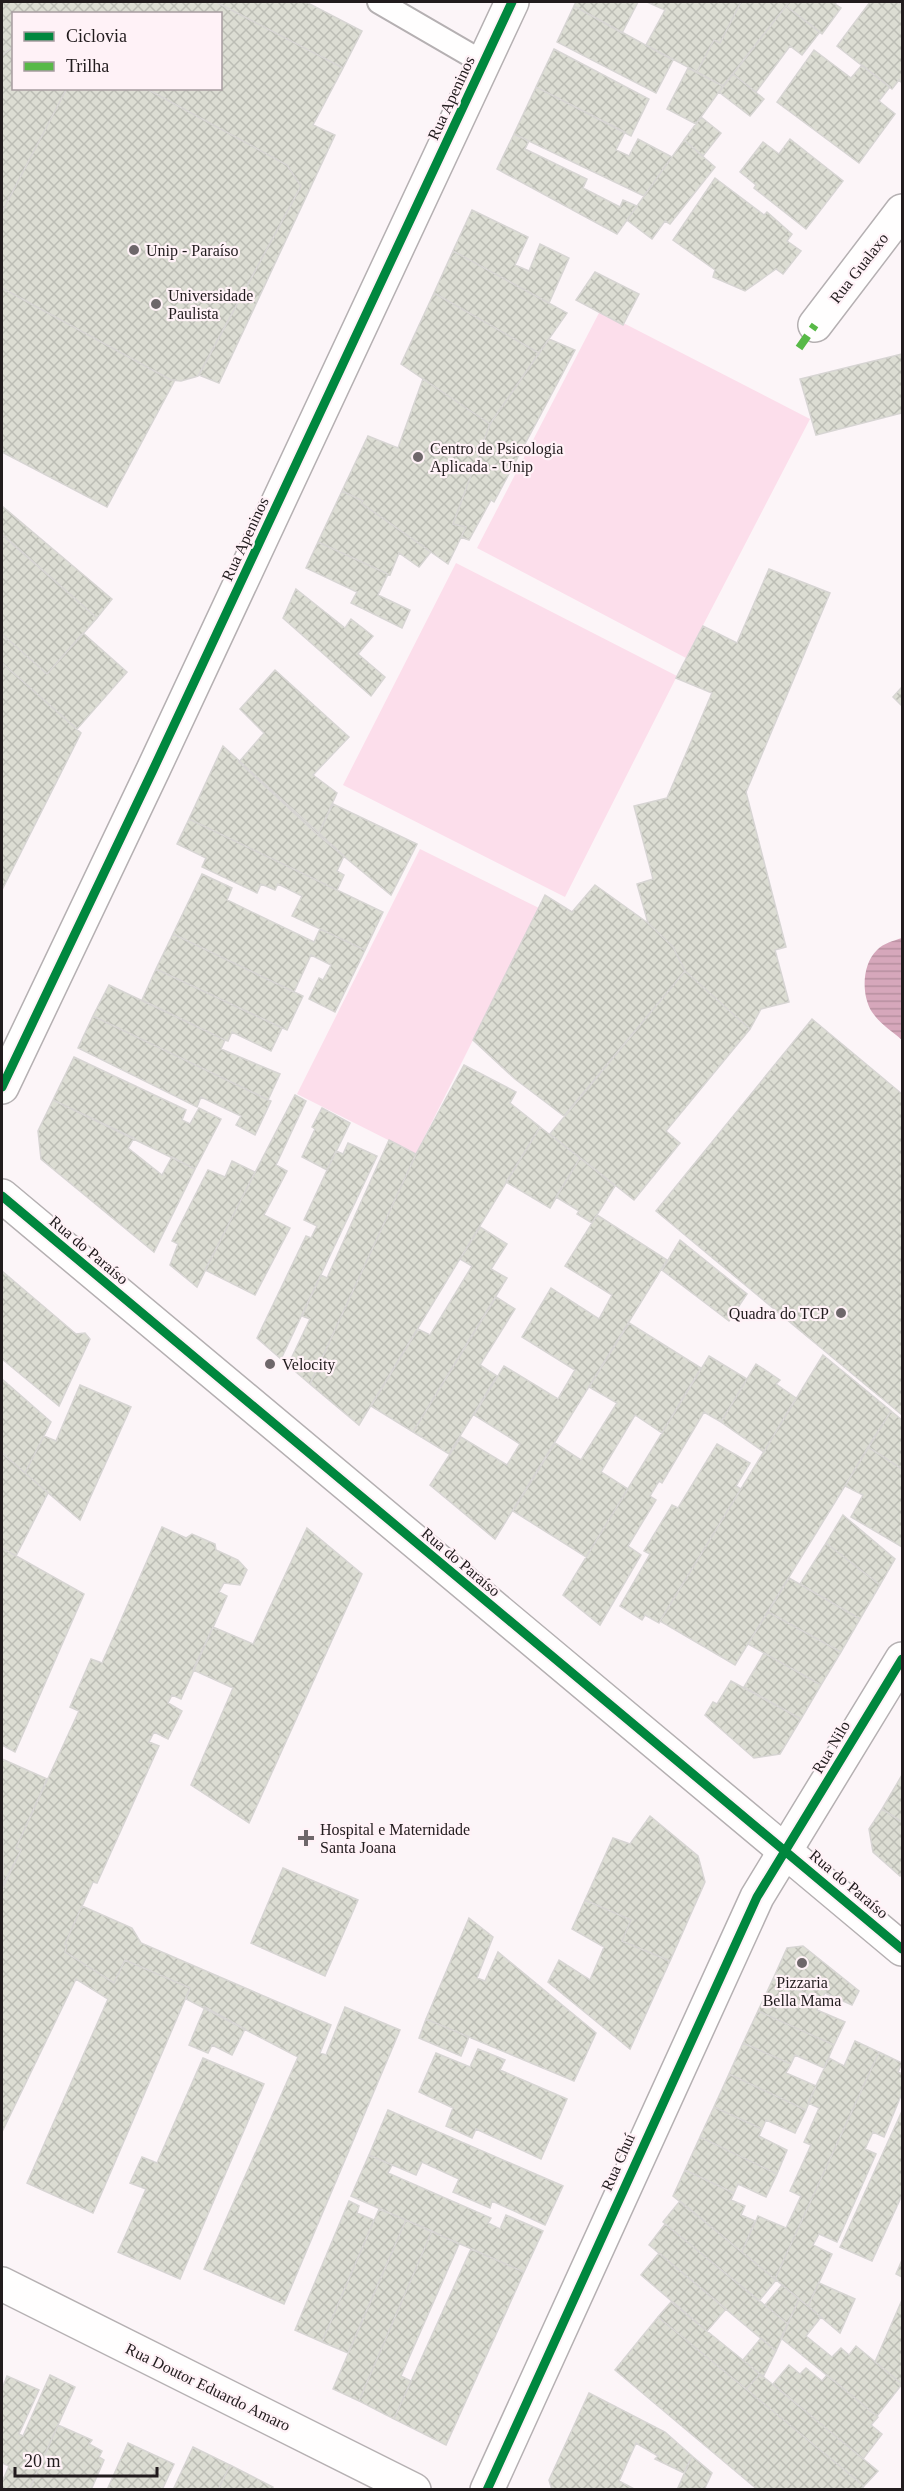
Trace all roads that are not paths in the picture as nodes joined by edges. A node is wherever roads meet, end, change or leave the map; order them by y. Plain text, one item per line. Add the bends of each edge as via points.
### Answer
1 (379, 2) edge
2 (512, 2) edge
3 (483, 63) junction
4 (903, 211) edge
5 (815, 325) dead end
6 (2, 1087) edge
7 (2, 1196) edge
8 (903, 1659) edge
9 (786, 1851) junction
10 (903, 1949) edge
11 (2, 2284) edge
12 (414, 2490) edge
13 (487, 2490) edge

1 - 3 lane
2 - 3 street, Rua Apeninos
3 - 6 street, Rua Apeninos via 159,760
4 - 5 street, Rua Gualaxo
7 - 9 street, Rua do Paraíso
8 - 9 street, Rua Nilo
9 - 10 street, Rua do Paraíso
9 - 13 street, Rua Chuí via 757,1897
11 - 12 street, Rua Doutor Eduardo Amaro

